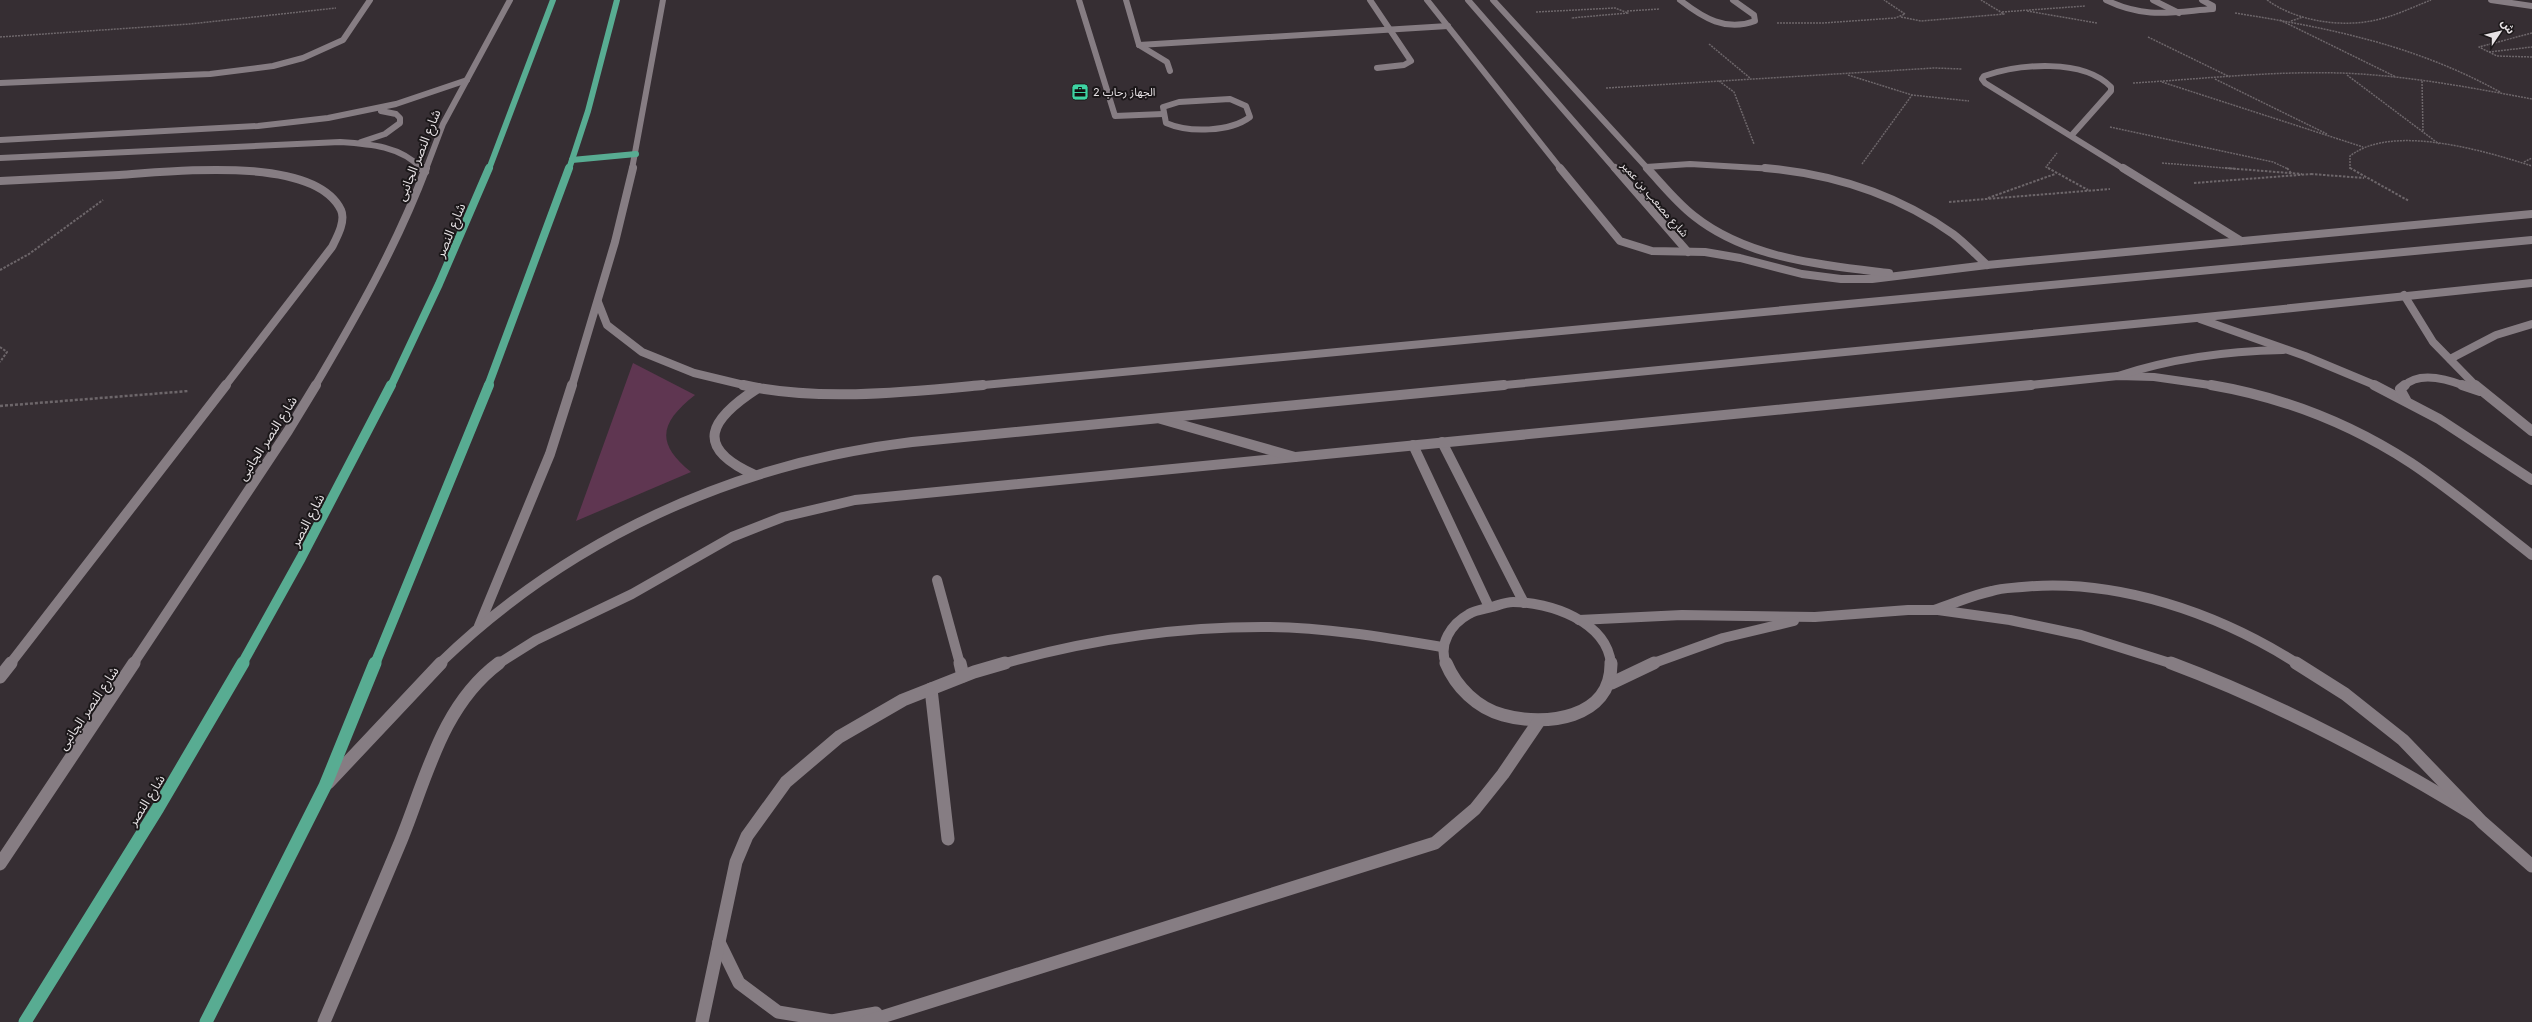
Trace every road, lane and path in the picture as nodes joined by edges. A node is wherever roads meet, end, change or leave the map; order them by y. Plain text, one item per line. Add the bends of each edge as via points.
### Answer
1 (370, 0) edge
2 (510, 0) edge
3 (553, 0) edge
4 (618, 0) edge
5 (664, 0) edge
6 (1079, 0) edge
7 (1126, 0) edge
8 (1370, 0) edge
9 (1427, 0) edge
10 (1468, 0) edge
11 (1493, 0) edge
12 (1680, 0) edge
13 (1733, 0) edge
14 (1884, 0) edge
15 (1981, 0) edge
16 (2106, 0) edge
17 (2153, 0) edge
18 (2202, 0) edge
19 (2267, 0) edge
20 (2431, 0) edge
21 (2491, 0) edge
22 (2114, 4) junction
23 (2509, 4) junction
24 (366, 6) junction
25 (2532, 6) edge
26 (2213, 9) junction
27 (2023, 11) junction
28 (2001, 12) junction
29 (2132, 12) junction
30 (1505, 13) junction
31 (2179, 13) junction
32 (2532, 13) edge
33 (2305, 16) junction
34 (1900, 17) junction
35 (1571, 18) dead end
36 (2278, 19) junction
37 (1755, 21) junction
38 (2291, 21) junction
39 (2101, 23) dead end
40 (1448, 26) junction
41 (1390, 30) junction
42 (2532, 33) edge
43 (0, 37) edge
44 (1139, 45) junction
45 (2532, 47) edge
46 (2486, 52) junction
47 (2532, 57) edge
48 (1377, 68) dead end
49 (1170, 71) dead end
50 (1989, 73) junction
51 (1845, 74) junction
52 (2346, 75) junction
53 (2230, 77) junction
54 (2213, 78) junction
55 (2398, 78) junction
56 (467, 80) junction
57 (1718, 80) junction
58 (2422, 81) junction
59 (2160, 82) junction
60 (0, 83) edge
61 (2109, 84) junction
62 (1575, 90) junction
63 (2502, 93) junction
64 (1912, 95) junction
65 (2532, 99) edge
66 (2014, 101) junction
67 (376, 110) junction
68 (1163, 114) junction
69 (2084, 122) junction
70 (2423, 132) junction
71 (2071, 136) junction
72 (2336, 138) junction
73 (0, 140) edge
74 (357, 143) junction
75 (2440, 144) junction
76 (2363, 147) junction
77 (636, 154) junction
78 (0, 158) edge
79 (2532, 158) edge
80 (572, 160) junction
81 (2160, 162) dead end
82 (2523, 163) junction
83 (2532, 166) edge
84 (1646, 167) junction
85 (1763, 167) junction
86 (425, 172) junction
87 (2291, 173) junction
88 (136, 174) junction
89 (2056, 174) junction
90 (2312, 174) junction
91 (2365, 178) junction
92 (0, 181) edge
93 (1847, 184) junction
94 (2151, 186) junction
95 (2088, 191) junction
96 (1983, 199) junction
97 (2411, 202) dead end
98 (1904, 205) junction
99 (2532, 214) edge
100 (2532, 240) edge
101 (2241, 241) junction
102 (1688, 252) junction
103 (1987, 265) junction
104 (0, 270) edge
105 (1902, 275) junction
106 (2532, 283) edge
107 (2404, 296) junction
108 (598, 302) junction
109 (2196, 318) junction
110 (2532, 324) edge
111 (0, 347) edge
112 (2291, 350) junction
113 (2450, 359) junction
114 (0, 362) edge
115 (2118, 376) junction
116 (758, 388) junction
117 (222, 389) junction
118 (2486, 394) junction
119 (2406, 400) junction
120 (0, 406) edge
121 (1155, 417) junction
122 (2532, 431) edge
123 (1442, 442) junction
124 (1413, 445) junction
125 (1295, 457) junction
126 (755, 475) junction
127 (2532, 480) edge
128 (2532, 555) edge
129 (938, 580) dead end
130 (1524, 603) junction
131 (1488, 605) junction
132 (1934, 610) junction
133 (1816, 617) junction
134 (1579, 620) junction
135 (478, 628) junction
136 (1442, 647) junction
137 (963, 676) junction
138 (0, 677) edge
139 (1612, 683) junction
140 (931, 689) junction
141 (1539, 721) junction
142 (325, 786) junction
143 (2476, 816) junction
144 (948, 839) dead end
145 (0, 864) edge
146 (2532, 866) edge
147 (719, 942) junction
148 (905, 1008) junction
149 (25, 1022) edge
150 (206, 1022) edge
151 (324, 1022) edge
152 (702, 1022) edge
153 (866, 1022) edge

1 - 24 street
2 - 56 street, شارع النصر الجانبى
3 - 149 main road, شارع النصر via 458,245 367,434 297,566 200,738
4 - 80 main road
5 - 77 street
6 - 68 street via 1115,116
7 - 44 street
8 - 41 street
9 - 40 street, شارع مصعب بن عمير
10 - 102 street, شارع مصعب بن عمير
11 - 30 street
12 - 37 street via 1706,20 1713,22 1742,25
13 - 37 street via 1754,15
14 - 34 path via 1905,14
15 - 28 path
16 - 22 street
17 - 31 street
18 - 26 street via 2213,6
19 - 33 path via 2284,10
20 - 33 path via 2367,22 2335,22
21 - 23 street
22 - 27 path
22 - 29 street
23 - 25 street
23 - 32 street
24 - 43 path via 190,24
24 - 60 street via 343,40 302,58 273,66 210,74
26 - 31 street
26 - 36 path
27 - 28 path
27 - 39 path
28 - 34 path via 2004,14 2001,16 1921,21
29 - 31 street via 2154,15
29 - 53 path via 2128,22 2134,30
30 - 35 path via 1615,8 1628,12 1624,15
30 - 62 street
33 - 38 path
34 - 37 path via 1817,23
36 - 38 path
36 - 55 path
38 - 63 path via 2361,35 2403,48 2462,71
40 - 41 street
40 - 102 street, شارع مصعب بن عمير via 1620,241 1652,251
41 - 44 street
41 - 48 street via 1411,60 1404,65
42 - 46 path via 2478,47
44 - 49 street via 1148,53 1167,62
45 - 46 path
46 - 47 path via 2508,58
50 - 51 path via 1946,68
50 - 61 street via 2068,67 2090,72
50 - 66 street via 1982,79 1985,83
51 - 57 path
51 - 64 path
52 - 53 path via 2313,73
52 - 55 path
52 - 70 path
53 - 54 path
54 - 59 path
54 - 72 path
55 - 58 path
56 - 67 street via 416,99
56 - 86 street, شارع النصر الجانبى via 443,124
57 - 62 path
57 - 85 path via 1734,92
58 - 63 path
58 - 70 path
59 - 61 path
59 - 72 path
61 - 69 street via 2111,92
62 - 84 street
63 - 65 path
64 - 66 path via 1951,100
64 - 93 path
66 - 71 street
67 - 73 street via 293,125
67 - 74 street via 396,114 400,118 400,123 385,134
68 - 68 street via 1163,107 1170,103 1230,99 1243,103 1250,118 1240,124 1183,128 1166,123
69 - 71 street
69 - 87 path via 2273,162 2286,167
70 - 75 path
71 - 89 path via 2046,165
71 - 94 street
72 - 76 path
74 - 78 street via 310,142
74 - 86 street via 394,150 419,162
75 - 76 path via 2388,142
75 - 82 path via 2503,156
76 - 91 path via 2350,156 2350,169
77 - 80 main road
77 - 108 street
79 - 82 path
80 - 142 main road via 513,324
81 - 87 path
82 - 83 path
84 - 85 street via 1708,163
84 - 105 street via 1694,216 1738,240 1791,258
85 - 93 street
86 - 145 street, شارع النصر الجانبى via 365,302 315,387
87 - 90 path
88 - 92 street
88 - 104 path via 29,254
88 - 117 street via 214,170 253,171 286,176 313,184 331,196 341,210 342,227 332,247
89 - 95 path
89 - 96 path
90 - 91 path
90 - 94 path
91 - 97 path
93 - 98 street
94 - 95 path
94 - 101 street
95 - 96 path
96 - 98 path
98 - 103 street via 1952,232 1972,248
99 - 101 street
100 - 116 street via 925,390 839,394
101 - 103 street
102 - 105 street via 1728,256 1821,277 1872,279
103 - 105 street
106 - 107 street
107 - 109 street
107 - 113 street via 2423,328
108 - 116 street via 607,325 642,352 694,373
108 - 135 street via 550,454
109 - 112 street
109 - 121 street
110 - 113 street via 2496,335
111 - 114 path via 7,352
112 - 115 street via 2257,350 2195,356 2154,364
112 - 119 street
113 - 118 street
115 - 123 street
115 - 128 street via 2183,379 2218,384 2254,393 2326,418 2392,452
116 - 126 street via 723,413 715,428 713,443 720,456 734,468
117 - 120 path
117 - 138 street
118 - 119 street via 2458,383 2419,378 2405,382 2400,389
118 - 122 street
119 - 127 street via 2476,441
121 - 125 street
121 - 126 street via 875,447 822,457
123 - 124 street
123 - 130 street
124 - 125 street
124 - 131 street
125 - 151 street via 855,500 819,507 748,529 643,588 522,647 474,685 444,730
126 - 135 street via 676,505 598,544 523,592
129 - 137 street
130 - 131 street
130 - 134 street via 1558,610
131 - 136 street via 1457,621 1447,633
132 - 133 street
132 - 143 street via 1984,616 2086,637 2193,671 2255,696 2361,747
132 - 143 street via 1959,598 2017,587 2084,587 2156,599 2196,614 2275,651 2355,701 2430,764
133 - 134 street via 1696,615
133 - 139 street via 1767,625 1719,638 1646,666
134 - 139 street via 1596,633 1608,649 1613,666
135 - 142 street
136 - 137 street via 1373,635 1316,629 1204,629 1092,643
136 - 141 street via 1444,664 1452,681 1468,697 1488,710 1513,718
137 - 140 street
139 - 141 street via 1602,699 1586,711 1564,718
140 - 144 street
140 - 147 street via 892,705 856,725 822,749 793,775 768,804 747,835 732,869
141 - 148 street via 1503,774 1475,809 1435,843
142 - 150 main road
143 - 146 street
147 - 148 street via 739,983 778,1012 832,1021
147 - 152 street
148 - 153 street

